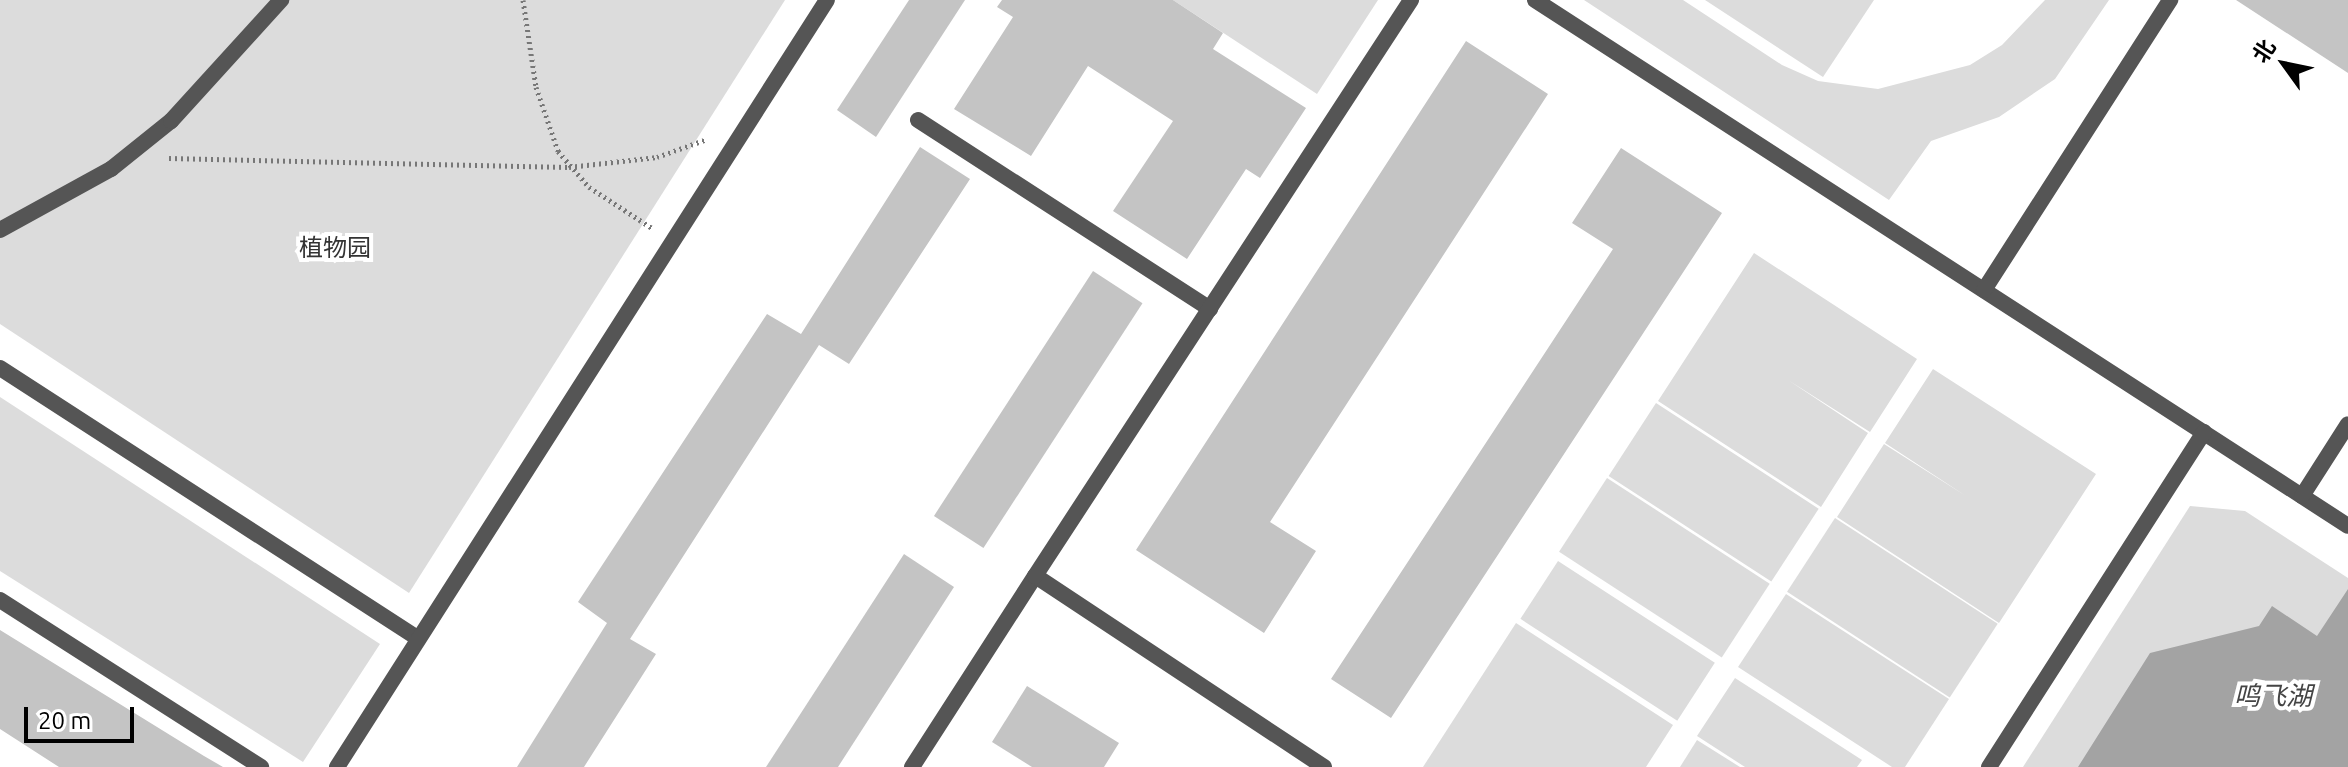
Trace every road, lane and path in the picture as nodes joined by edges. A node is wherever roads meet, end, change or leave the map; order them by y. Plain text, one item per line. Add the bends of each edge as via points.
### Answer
1 (281, 0) edge
2 (523, 0) edge
3 (827, 0) edge
4 (1411, 0) edge
5 (1535, 0) edge
6 (2170, 0) edge
7 (918, 120) dead end
8 (749, 124) junction
9 (124, 158) junction
10 (569, 167) junction
11 (0, 230) edge
12 (673, 242) junction
13 (1984, 290) junction
14 (1210, 309) junction
15 (0, 368) edge
16 (2348, 424) edge
17 (2204, 432) junction
18 (2302, 496) junction
19 (2348, 526) edge
20 (1035, 576) junction
21 (0, 600) edge
22 (416, 637) junction
23 (261, 767) edge
24 (337, 767) edge
25 (912, 767) edge
26 (1324, 767) edge
27 (1989, 767) edge

1 - 9 lane via 221,73
2 - 10 path via 536,87
3 - 8 lane
4 - 14 lane
5 - 13 lane
6 - 13 lane
7 - 14 lane
8 - 10 path via 657,157
8 - 12 lane
9 - 10 path
9 - 11 lane
10 - 12 path
12 - 22 lane
13 - 17 lane
14 - 20 lane
15 - 22 lane
16 - 18 lane
17 - 18 lane
17 - 27 lane
18 - 19 lane
20 - 25 lane
20 - 26 lane
21 - 23 lane
22 - 24 lane

